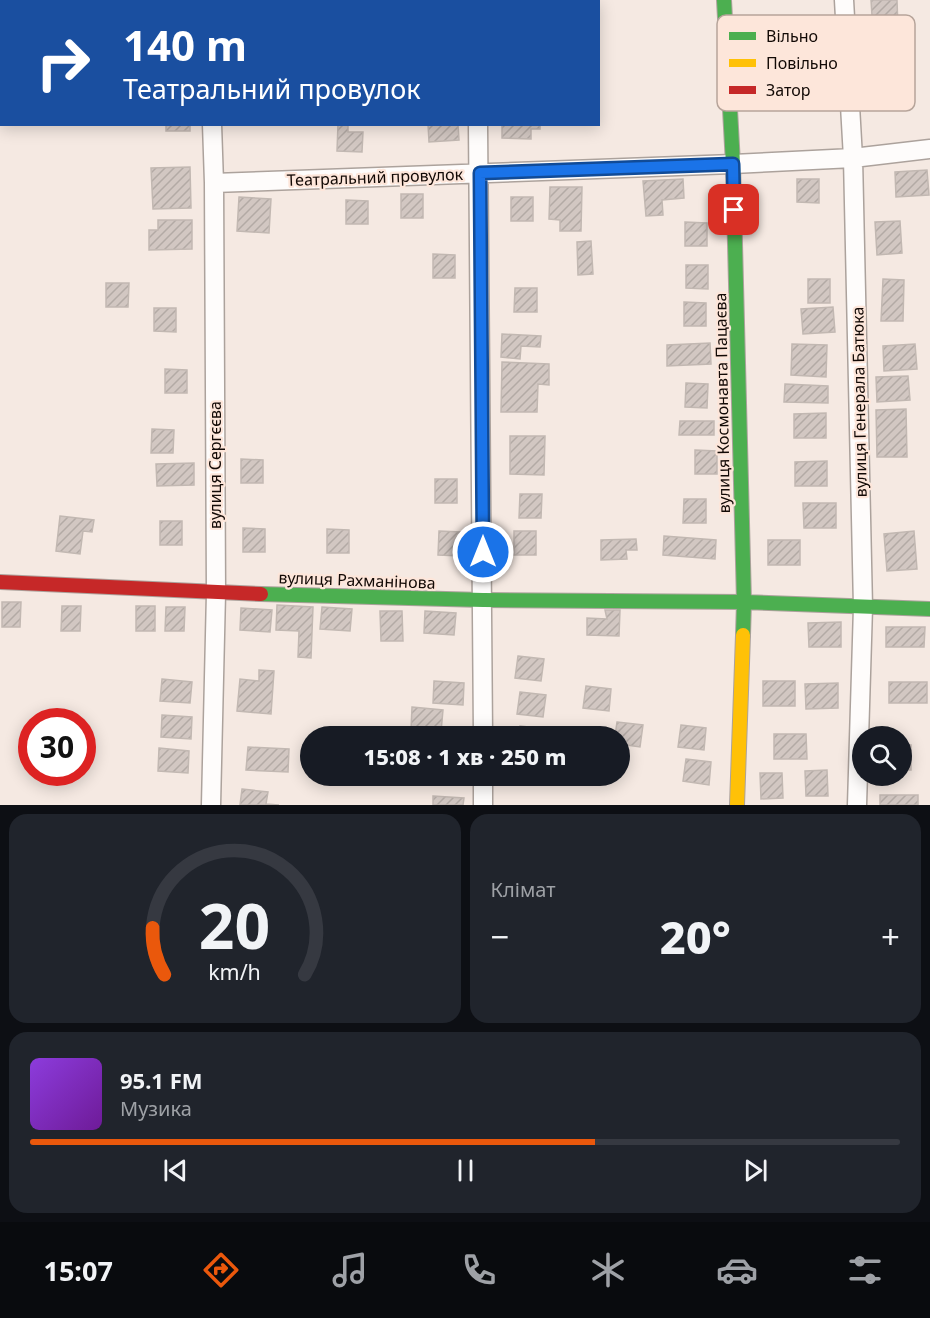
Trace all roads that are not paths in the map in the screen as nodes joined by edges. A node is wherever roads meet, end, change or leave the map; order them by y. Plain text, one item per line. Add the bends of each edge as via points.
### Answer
1 (724, 0) edge
2 (844, 0) edge
3 (725, 15) edge
4 (845, 15) edge
5 (730, 111) edge
6 (850, 111) edge
7 (212, 126) edge
8 (478, 126) edge
9 (930, 149) edge
10 (853, 158) junction
11 (733, 164) junction
12 (480, 173) junction
13 (214, 183) junction
14 (0, 582) edge
15 (216, 592) junction
16 (483, 600) junction
17 (744, 602) junction
18 (863, 607) junction
19 (930, 609) edge
20 (483, 726) edge
21 (483, 786) edge
22 (211, 805) edge
23 (483, 805) edge
24 (737, 805) edge
25 (857, 805) edge

1 - 3 street, вулиця Космонавта Пацаєва
2 - 4 street, вулиця Генерала Батюка
5 - 11 street, вулиця Космонавта Пацаєва
6 - 10 street, вулиця Генерала Батюка
7 - 13 street, вулиця Сергєєва
8 - 12 street
9 - 10 street, Театральний провулок
10 - 11 street, Театральний провулок
10 - 18 street, вулиця Генерала Батюка
11 - 12 street, Театральний провулок
11 - 17 street, вулиця Космонавта Пацаєва
12 - 13 street, Театральний провулок
12 - 16 street
13 - 15 street, вулиця Сергєєва
14 - 15 street, вулиця Рахманінова
15 - 16 street, вулиця Рахманінова
15 - 22 street, вулиця Сергєєва
16 - 17 street, вулиця Рахманінова
16 - 20 street
17 - 18 street, вулиця Рахманінова
17 - 24 street, вулиця Космонавта Пацаєва
18 - 19 street, вулиця Рахманінова
18 - 25 street, вулиця Генерала Батюка
21 - 23 street

